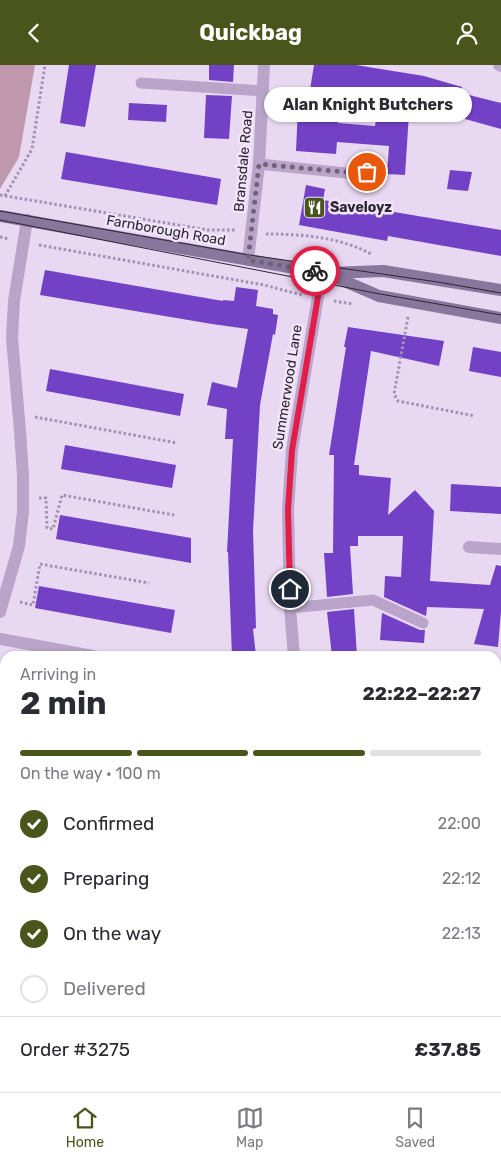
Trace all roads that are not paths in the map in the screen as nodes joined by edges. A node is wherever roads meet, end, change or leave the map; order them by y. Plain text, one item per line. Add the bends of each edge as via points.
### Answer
1 (264, 65) edge
2 (141, 83) dead end
3 (264, 91) junction
4 (259, 164) junction
5 (367, 172) dead end
6 (0, 216) edge
7 (27, 221) junction
8 (248, 260) junction
9 (325, 273) junction
10 (501, 290) edge
11 (501, 318) edge
12 (469, 547) dead end
13 (501, 549) edge
14 (290, 608) junction
15 (0, 612) edge
16 (423, 623) dead end
17 (0, 639) edge
18 (66, 651) edge
19 (294, 651) edge

1 - 3 street, Bransdale Road
2 - 3 lane
3 - 4 street, Bransdale Road
4 - 5 lane
4 - 8 street, Bransdale Road
6 - 7 street, Farnborough Road
7 - 8 street, Farnborough Road
7 - 15 street via 12,325 23,497 21,534
8 - 9 street, Farnborough Road
9 - 10 street, Farnborough Road via 383,271
9 - 11 street, Farnborough Road via 380,297
9 - 14 street, Summerwood Lane via 292,450 288,510
12 - 13 street
14 - 16 lane via 373,600
14 - 19 street, Summerwood Lane
17 - 18 street

